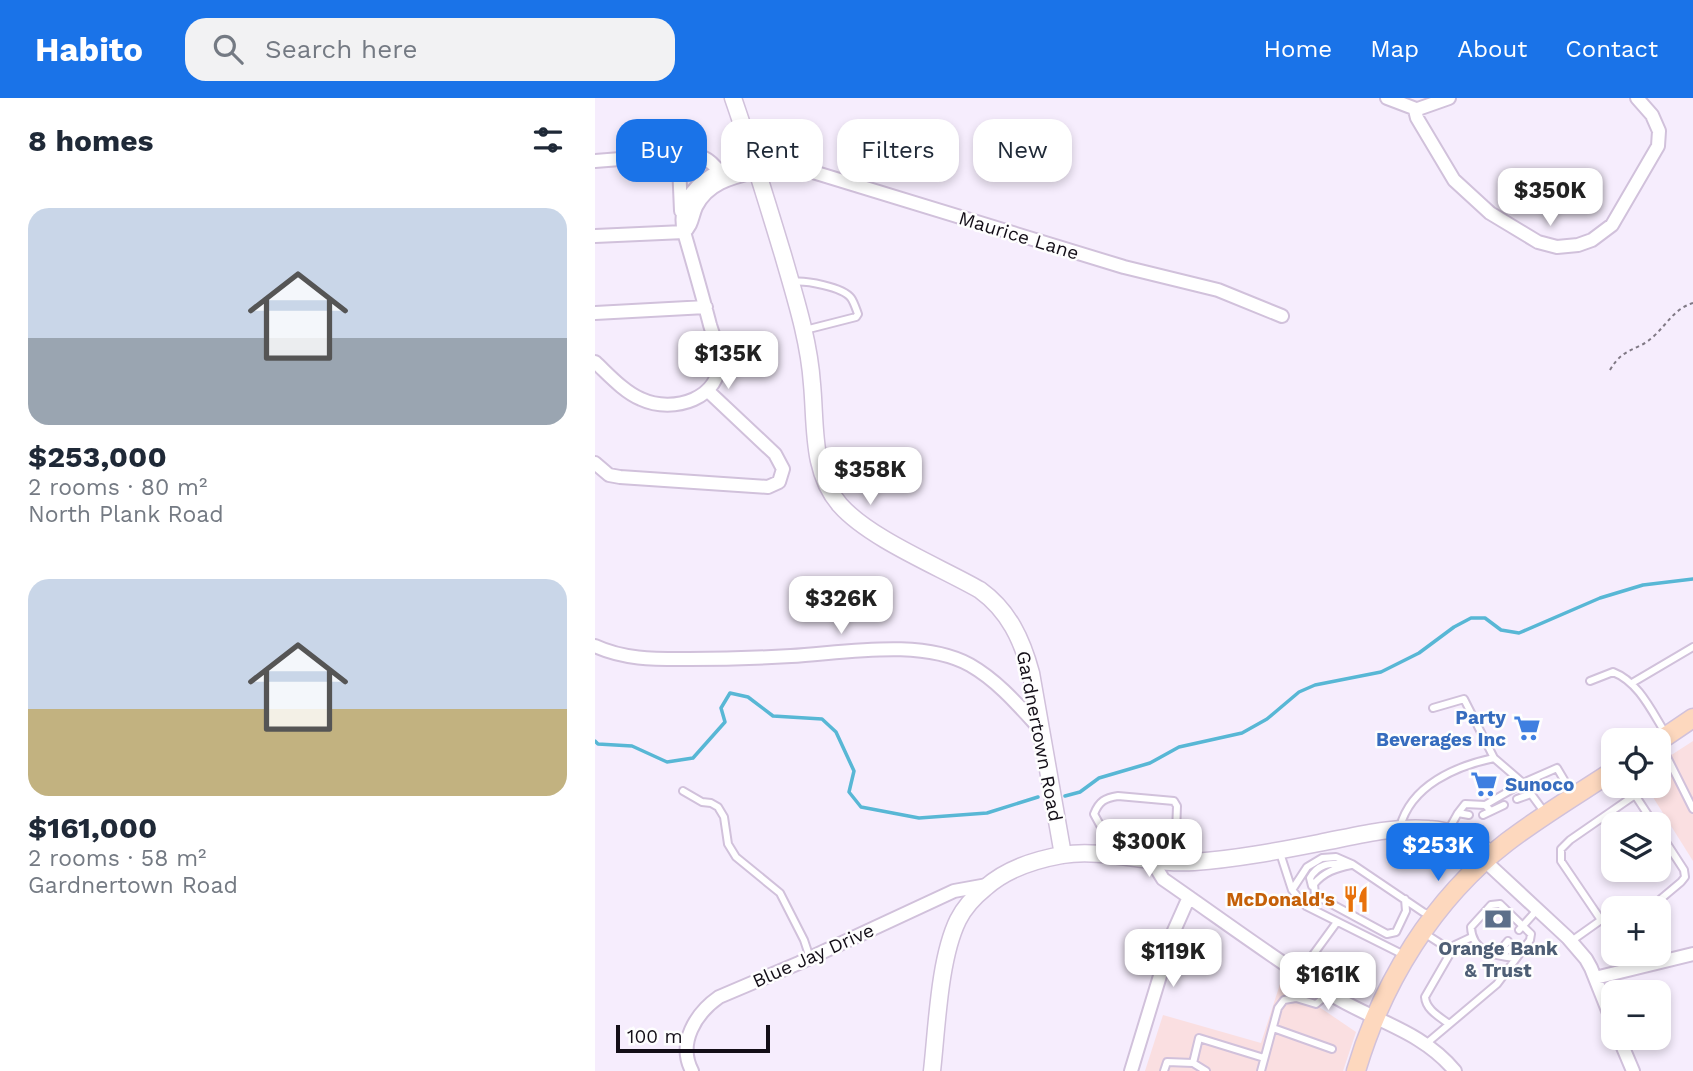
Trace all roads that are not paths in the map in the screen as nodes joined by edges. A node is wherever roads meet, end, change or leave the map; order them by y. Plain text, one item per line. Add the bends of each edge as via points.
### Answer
1 (733, 98) edge
2 (1387, 98) edge
3 (1449, 98) edge
4 (1637, 98) edge
5 (1416, 109) junction
6 (740, 119) edge
7 (616, 159) edge
8 (595, 161) edge
9 (707, 161) edge
10 (721, 175) edge
11 (823, 175) edge
12 (721, 176) edge
13 (721, 177) edge
14 (680, 182) edge
15 (762, 182) edge
16 (681, 214) junction
17 (684, 232) junction
18 (596, 237) edge
19 (791, 282) junction
20 (706, 307) junction
21 (595, 313) edge
22 (1282, 316) dead end
23 (803, 330) junction
24 (595, 362) edge
25 (708, 391) junction
26 (595, 463) edge
27 (595, 646) edge
28 (1693, 647) edge
29 (1590, 681) dead end
30 (1632, 683) junction
31 (1433, 708) dead end
32 (1693, 718) edge
33 (1657, 728) edge
34 (1040, 729) junction
35 (1671, 733) edge
36 (1671, 757) edge
37 (1494, 758) junction
38 (1601, 779) edge
39 (1523, 783) junction
40 (683, 792) dead end
41 (1531, 794) junction
42 (1574, 796) junction
43 (1631, 798) edge
44 (1517, 799) dead end
45 (1485, 805) junction
46 (1504, 805) dead end
47 (1693, 810) edge
48 (1491, 811) junction
49 (1458, 813) junction
50 (1469, 814) dead end
51 (1483, 815) dead end
52 (1546, 815) junction
53 (1399, 829) junction
54 (1448, 831) junction
55 (1176, 835) junction
56 (1671, 850) edge
57 (1280, 851) junction
58 (1063, 855) junction
59 (1488, 858) junction
60 (1152, 861) junction
61 (1175, 862) junction
62 (1352, 864) junction
63 (987, 885) junction
64 (1292, 890) junction
65 (1664, 896) edge
66 (1189, 897) junction
67 (1405, 899) junction
68 (1537, 910) junction
69 (1434, 916) junction
70 (1601, 920) joint
71 (1336, 922) junction
72 (1523, 930) junction
73 (1423, 932) junction
74 (1472, 937) junction
75 (1570, 942) junction
76 (1511, 944) dead end
77 (1452, 951) junction
78 (1693, 954) edge
79 (1502, 955) junction
80 (1406, 957) junction
81 (810, 958) junction
82 (1515, 958) junction
83 (1299, 974) junction
84 (1595, 978) junction
85 (1329, 993) junction
86 (1601, 993) edge
87 (1374, 1018) junction
88 (1449, 1024) junction
89 (1273, 1028) junction
90 (1427, 1043) junction
91 (1332, 1049) dead end
92 (1624, 1050) edge
93 (1264, 1058) junction
94 (1193, 1063) junction
95 (692, 1071) edge
96 (932, 1071) edge
97 (1131, 1071) edge
98 (1164, 1071) edge
99 (1206, 1071) edge
100 (1261, 1071) edge
101 (1356, 1071) edge
102 (1455, 1071) edge
103 (1633, 1071) edge

1 - 6 street, Gardnertown Road
2 - 5 street
3 - 5 street
4 - 5 street via 1652,115 1658,146 1605,232 1577,245 1557,247 1538,242 1475,201 1447,168
7 - 8 street
9 - 10 street
11 - 22 street, Maurice Lane via 1124,267 1218,290
12 - 16 street via 697,186
13 - 17 street via 702,197
14 - 16 street
15 - 19 street, Gardnertown Road
16 - 17 street
17 - 18 street
17 - 20 street
19 - 23 street, Gardnertown Road
19 - 23 lane via 844,292 858,314
20 - 21 street
20 - 25 street via 719,357
23 - 34 street, Gardnertown Road via 818,457 833,495 874,533 992,599 1024,647
24 - 25 street via 626,389 656,404 680,404
25 - 26 street via 775,454 783,469 779,482 768,487 636,480 609,475
27 - 34 street via 640,659 878,651 945,655 986,676
28 - 30 lane
29 - 30 lane via 1613,672
30 - 33 lane
31 - 37 lane via 1464,699
32 - 35 main road
34 - 58 street, Gardnertown Road
36 - 47 lane
37 - 39 lane
37 - 53 lane via 1443,775 1403,814
38 - 42 main road
39 - 41 lane
39 - 42 lane via 1557,768
39 - 45 lane
40 - 81 lane via 718,807 728,844 736,857 780,894
41 - 44 lane
41 - 52 lane
42 - 52 main road
43 - 70 lane via 1561,849 1561,861
45 - 48 lane
45 - 49 lane via 1465,804
46 - 48 lane
48 - 51 lane
49 - 50 lane
49 - 54 lane
52 - 59 main road
53 - 54 street
53 - 57 street
54 - 59 street via 1468,839
55 - 55 lane via 1174,801 1109,797 1098,803 1094,814 1100,825 1111,831
55 - 61 lane
56 - 65 lane via 1685,877
57 - 61 street
57 - 64 lane
58 - 60 street via 1102,854
58 - 63 street via 1021,866
59 - 68 street
59 - 69 main road
60 - 61 street
60 - 66 street via 1163,879
62 - 64 lane via 1336,857 1322,858 1307,867
62 - 67 lane
62 - 67 lane via 1319,877 1315,895 1387,934 1400,925
63 - 81 street, Blue Jay Drive via 954,891
63 - 96 street via 954,929 944,968
64 - 71 lane via 1306,906
66 - 83 street
66 - 97 street via 1173,933
67 - 69 lane
68 - 72 lane
68 - 75 street
69 - 73 main road
70 - 75 lane
71 - 80 lane
71 - 83 lane
72 - 74 lane via 1496,903 1471,927
72 - 82 lane via 1531,934 1530,940
73 - 77 lane
73 - 80 main road
74 - 77 lane via 1460,941
74 - 79 lane via 1486,952
75 - 84 street
76 - 79 lane via 1502,948
77 - 88 lane via 1425,998 1431,1011
78 - 84 street
79 - 82 lane
80 - 87 main road
81 - 95 street, Blue Jay Drive via 709,1004 689,1033 687,1057
82 - 88 lane via 1497,984
83 - 85 street
84 - 86 street
85 - 87 street
85 - 89 lane via 1316,1004 1284,1000
87 - 90 street
87 - 101 main road
88 - 90 lane
89 - 91 lane
89 - 93 lane
90 - 102 street
92 - 103 street
93 - 94 lane via 1199,1038
93 - 100 lane
94 - 98 lane via 1167,1062
94 - 99 lane

